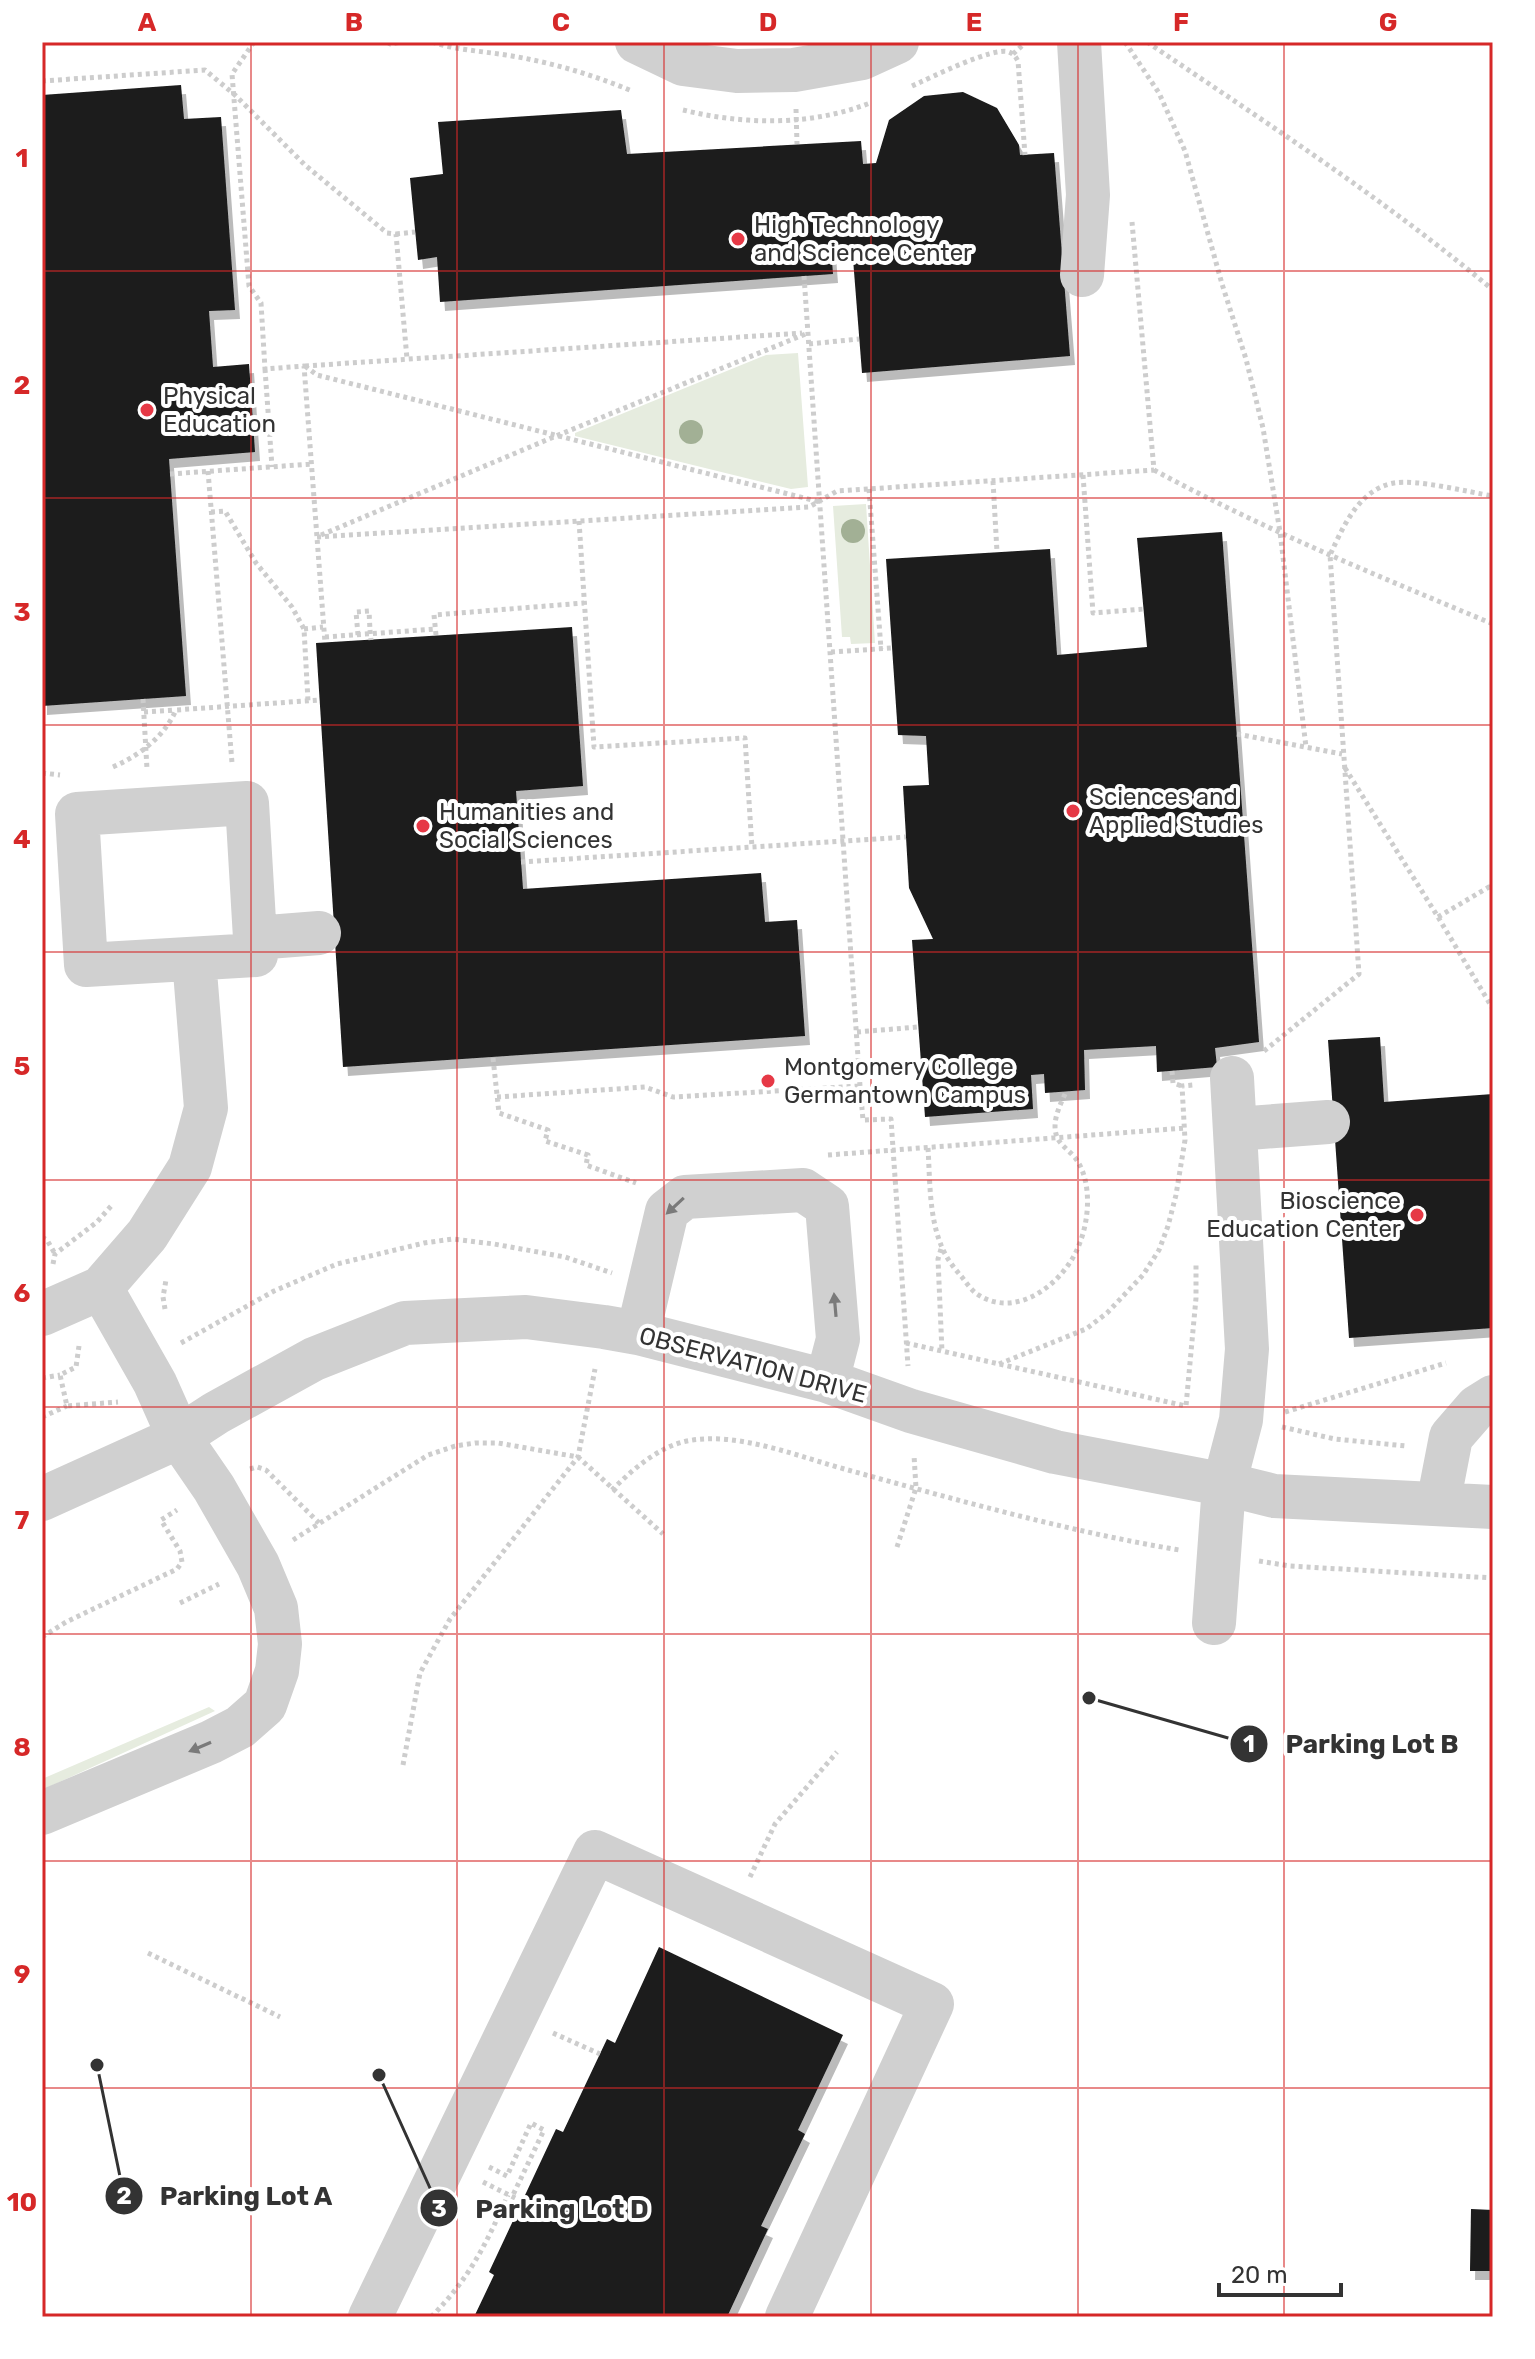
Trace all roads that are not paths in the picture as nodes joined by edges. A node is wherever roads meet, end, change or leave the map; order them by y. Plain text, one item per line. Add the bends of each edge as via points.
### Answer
1 (637, 42) edge
2 (897, 42) edge
3 (1079, 42) edge
4 (1082, 275) dead end
5 (319, 933) dead end
6 (255, 938) junction
7 (194, 959) junction
8 (1232, 1078) road end
9 (1328, 1122) dead end
10 (1236, 1129) junction
11 (101, 1288) junction
12 (42, 1314) edge
13 (638, 1333) junction
14 (827, 1381) junction
15 (1493, 1397) edge
16 (179, 1437) junction
17 (1224, 1485) junction
18 (42, 1499) edge
19 (1438, 1504) junction
20 (1493, 1507) edge
21 (1214, 1623) dead end
22 (42, 1813) edge
23 (370, 2317) edge
24 (787, 2317) edge

1 - 2 street via 683,64 737,71 794,70 862,58
3 - 4 street via 1088,195
5 - 6 street
6 - 7 street via 256,955
6 - 7 street via 247,803 77,814 86,965
7 - 11 street via 206,1108 190,1167 147,1235
8 - 10 street
9 - 10 street
10 - 17 street via 1247,1349 1241,1420
11 - 12 street
11 - 16 street
13 - 14 street, OBSERVATION DRIVE
14 -> 13 street via 838,1339 827,1206 803,1190 685,1197 667,1211
13 - 16 street, OBSERVATION DRIVE via 526,1317 405,1323 314,1359
14 - 17 street, OBSERVATION DRIVE via 1055,1452
15 - 19 street via 1451,1437
16 - 18 street, OBSERVATION DRIVE
16 -> 22 street via 251,1552 276,1608 277,1671 265,1705 240,1727 211,1742
17 - 19 street, OBSERVATION DRIVE via 1274,1496
17 - 21 street
19 - 20 street, OBSERVATION DRIVE
23 - 24 street via 595,1852 932,2004

